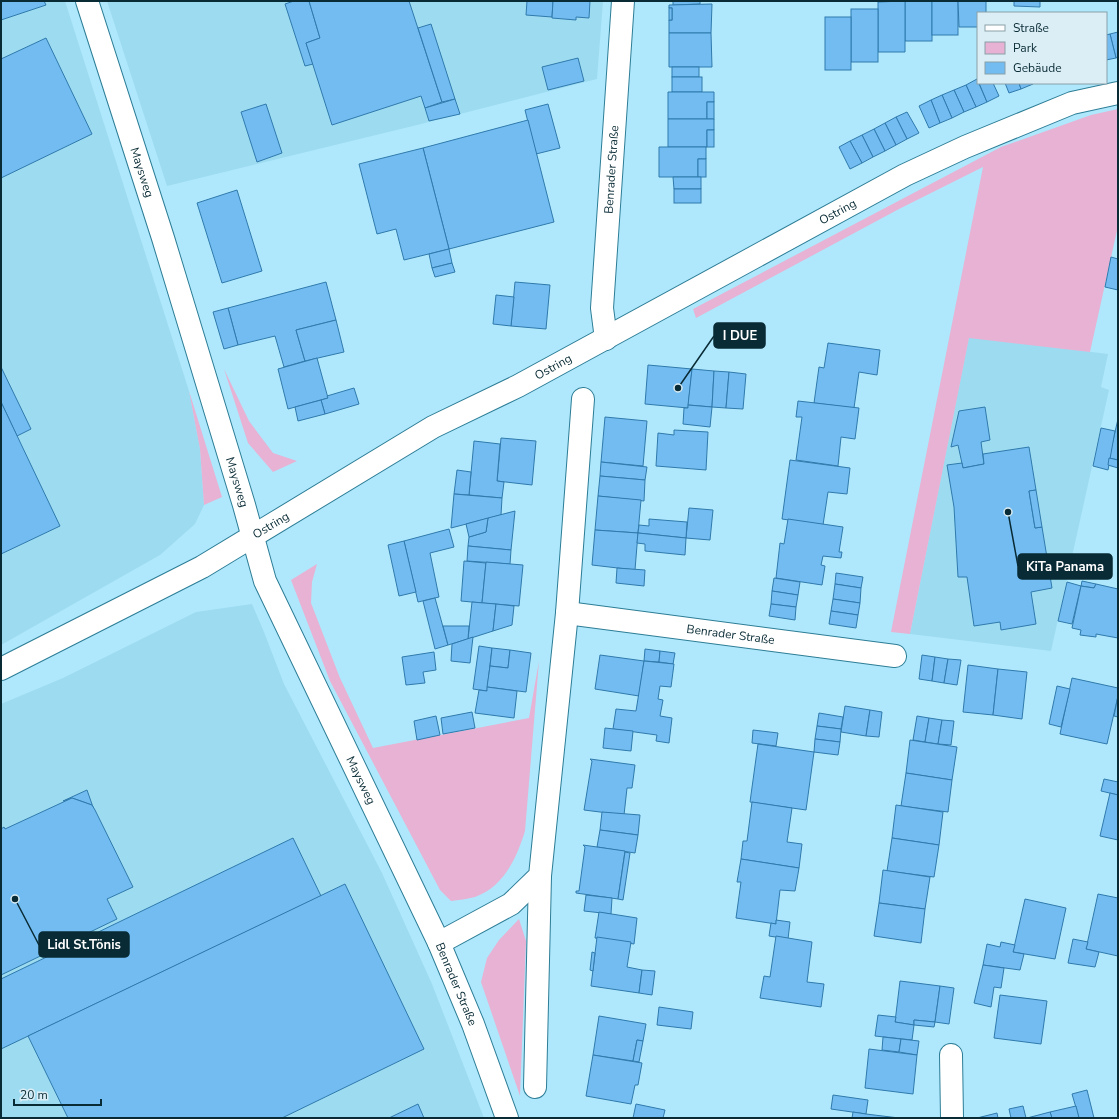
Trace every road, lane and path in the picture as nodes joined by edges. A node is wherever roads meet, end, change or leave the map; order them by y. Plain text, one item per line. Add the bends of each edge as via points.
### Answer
1 (87, 1) edge
2 (622, 1) edge
3 (1118, 93) edge
4 (606, 339) junction
5 (583, 399) dead end
6 (253, 536) junction
7 (567, 613) junction
8 (895, 656) dead end
9 (1, 670) edge
10 (540, 876) junction
11 (439, 943) junction
12 (951, 1055) dead end
13 (535, 1087) dead end
14 (506, 1118) edge
15 (952, 1118) edge

1 - 6 street, Maysweg via 163,238
2 - 4 street, Benrader Straße via 602,308
3 - 4 street, Ostring via 1072,103 905,175
4 - 6 street, Ostring via 433,428
5 - 7 street
6 - 9 street, Ostring via 202,567
6 - 11 street, Maysweg via 265,581
7 - 8 street, Benrader Straße
7 - 10 street
10 - 11 street, Benrader Straße via 511,904
10 - 13 street
11 - 14 street, Benrader Straße via 473,1024
12 - 15 street

